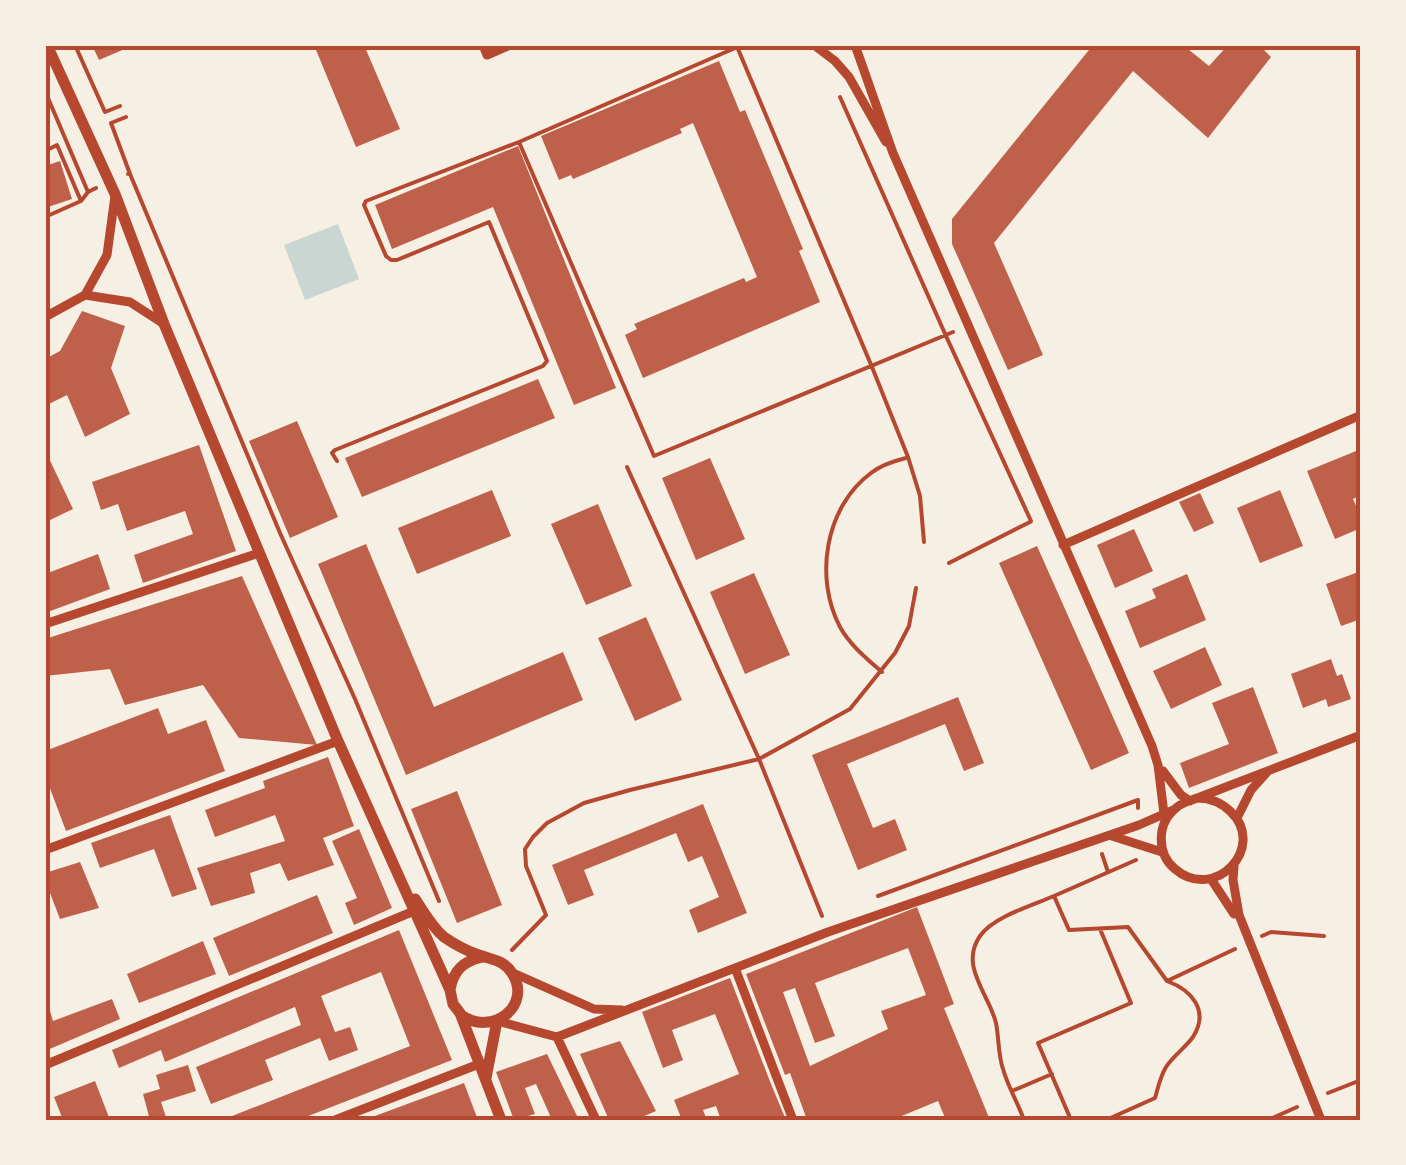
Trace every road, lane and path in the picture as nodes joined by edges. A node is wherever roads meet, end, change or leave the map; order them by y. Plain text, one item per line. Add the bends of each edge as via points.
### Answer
1 (47, 45) edge
2 (75, 45) edge
3 (510, 45) edge
4 (814, 45) edge
5 (855, 45) edge
6 (738, 46) edge
7 (485, 50) edge
8 (45, 91) edge
9 (838, 92) dead end
10 (120, 106) dead end
11 (126, 117) dead end
12 (519, 142) junction
13 (45, 150) edge
14 (892, 153) junction
15 (130, 174) junction
16 (113, 188) junction
17 (88, 192) junction
18 (81, 200) junction
19 (45, 217) edge
20 (85, 295) junction
21 (45, 317) edge
22 (164, 324) junction
23 (968, 324) junction
24 (946, 336) junction
25 (872, 367) junction
26 (1361, 415) edge
27 (908, 457) junction
28 (337, 461) dead end
29 (628, 466) dead end
30 (1050, 513) junction
31 (1031, 522) junction
32 (924, 542) dead end
33 (1063, 544) junction
34 (259, 552) junction
35 (949, 564) dead end
36 (916, 588) dead end
37 (45, 624) edge
38 (882, 672) junction
39 (1361, 735) edge
40 (338, 741) junction
41 (758, 760) junction
42 (1158, 764) junction
43 (1270, 769) junction
44 (1193, 800) junction
45 (1168, 815) junction
46 (1238, 818) junction
47 (1109, 836) junction
48 (45, 850) edge
49 (1162, 852) junction
50 (1234, 866) junction
51 (1211, 879) junction
52 (400, 880) junction
53 (440, 905) dead end
54 (414, 911) junction
55 (1100, 928) junction
56 (828, 932) junction
57 (1324, 936) dead end
58 (1248, 943) junction
59 (504, 944) dead end
60 (482, 957) junction
61 (735, 968) junction
62 (511, 972) junction
63 (1167, 981) junction
64 (450, 990) junction
65 (630, 1010) junction
66 (460, 1013) junction
67 (497, 1021) junction
68 (557, 1037) junction
69 (478, 1064) junction
70 (45, 1065) edge
71 (1052, 1074) junction
72 (486, 1082) junction
73 (1012, 1092) junction
74 (335, 1120) edge
75 (501, 1120) edge
76 (596, 1120) edge
77 (794, 1120) edge
78 (1024, 1120) edge
79 (1071, 1120) edge
80 (1106, 1120) edge
81 (1323, 1120) edge

1 - 16 street
2 - 10 path via 106,112
3 - 7 street
4 - 14 street via 848,76
5 - 14 street
6 - 12 path
6 - 25 path
8 - 17 path
9 - 24 path
11 - 15 path via 111,123
12 - 25 path via 654,456
12 - 28 path via 364,204 391,260 489,222 546,362 335,450
13 - 18 path via 57,145
14 - 23 street
15 - 16 path
15 - 53 path
16 - 17 path
16 - 20 street via 107,255
16 - 22 street
17 - 18 path
18 - 19 path
20 - 21 street
20 - 22 street via 130,302
22 - 34 street
23 - 24 path
23 - 30 street
24 - 25 path
24 - 31 path
25 - 27 path
26 - 33 street
27 - 32 path
27 - 38 path via 856,487 826,555 829,602 841,629
29 - 41 path
30 - 31 path
30 - 33 street
31 - 35 path
33 - 42 street
34 - 37 street
34 - 40 street
36 - 38 path via 908,626
38 - 41 path via 850,709
39 - 43 street
40 - 48 street
40 - 52 street
41 - 56 path
41 - 59 path via 584,803 548,822 525,849 546,915 512,950
42 - 44 street via 1180,796
42 - 45 street
43 - 44 street
43 - 46 street
44 - 45 street
44 - 46 street via 1222,803
45 - 47 street
45 - 49 street
46 - 50 street via 1243,844
47 - 49 street
47 - 56 street
49 - 51 street via 1184,876
50 - 51 street
50 - 58 street via 1234,895
51 - 58 street
52 - 54 street
52 - 60 street via 444,937
54 - 64 street
54 - 70 street
55 - 63 path via 1128,927
55 - 71 path via 1131,1004 1038,1043
55 - 73 path via 1069,930 1054,896 980,934 972,962
56 - 61 street
57 - 58 path via 1271,932
58 - 63 path
58 - 81 street
60 - 62 street
60 - 64 street via 464,963
61 - 65 street
61 - 77 street
62 - 65 street via 594,1009
62 - 67 street via 516,999
63 - 80 path via 1193,997 1199,1022 1194,1034 1165,1068 1155,1098
64 - 66 street
65 - 68 street
66 - 67 street via 478,1024
66 - 69 street
67 - 68 street
67 - 72 street
68 - 76 street
69 - 72 street
69 - 74 street
71 - 73 path
71 - 79 path
72 - 75 street
73 - 78 path

